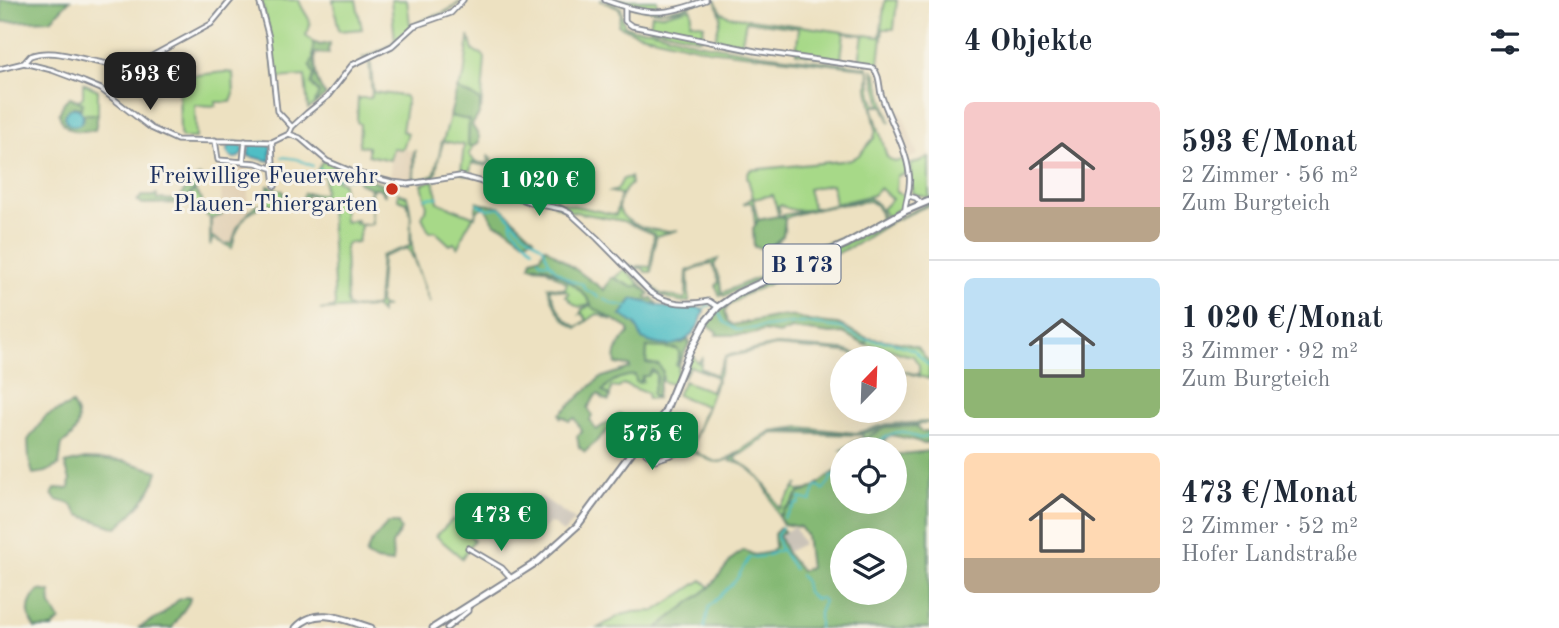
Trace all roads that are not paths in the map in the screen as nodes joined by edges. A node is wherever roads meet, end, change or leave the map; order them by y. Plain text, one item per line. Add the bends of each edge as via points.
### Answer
1 (231, 0) edge
2 (259, 0) edge
3 (463, 0) edge
4 (605, 0) edge
5 (706, 0) edge
6 (625, 7) junction
7 (24, 63) junction
8 (0, 69) edge
9 (292, 127) junction
10 (289, 134) junction
11 (215, 140) junction
12 (245, 141) junction
13 (272, 142) junction
14 (243, 162) junction
15 (273, 166) junction
16 (275, 186) dead end
17 (909, 196) junction
18 (929, 201) edge
19 (922, 204) junction
20 (905, 211) junction
21 (718, 307) junction
22 (637, 445) junction
23 (677, 453) dead end
24 (468, 548) dead end
25 (512, 580) junction
26 (468, 608) junction
27 (296, 628) edge
28 (370, 628) edge
29 (433, 628) edge
30 (447, 628) edge

1 - 7 street via 211,24 139,63 106,65 49,52 30,56
2 - 9 street via 269,38 277,111
3 - 9 street via 451,13 414,26 392,46 352,65 327,97
4 - 6 street
5 - 6 street via 664,13
6 - 17 street via 625,21 632,26 755,51 873,68 909,169
7 - 8 street
7 - 11 street via 101,89 165,136
9 - 10 street
10 - 13 street
10 - 21 street via 327,161 353,172 409,184 460,176 531,203 562,209 655,295 676,304 709,301
11 - 12 street
11 - 14 street via 218,160
12 - 13 street
12 - 14 street
13 - 15 street
14 - 15 street
15 - 16 street
17 - 19 street
17 - 20 street
18 - 19 main road, B 173
19 - 20 main road, B 173
20 - 21 main road, B 173 via 846,244 737,293
21 - 22 main road, B 173 via 689,353 668,407
22 - 23 street via 655,460
22 - 25 main road, B 173 via 577,526
24 - 25 street via 502,568
25 - 26 main road, B 173
26 - 29 main road, B 173
26 - 30 street
27 - 28 main road via 307,618 323,615

